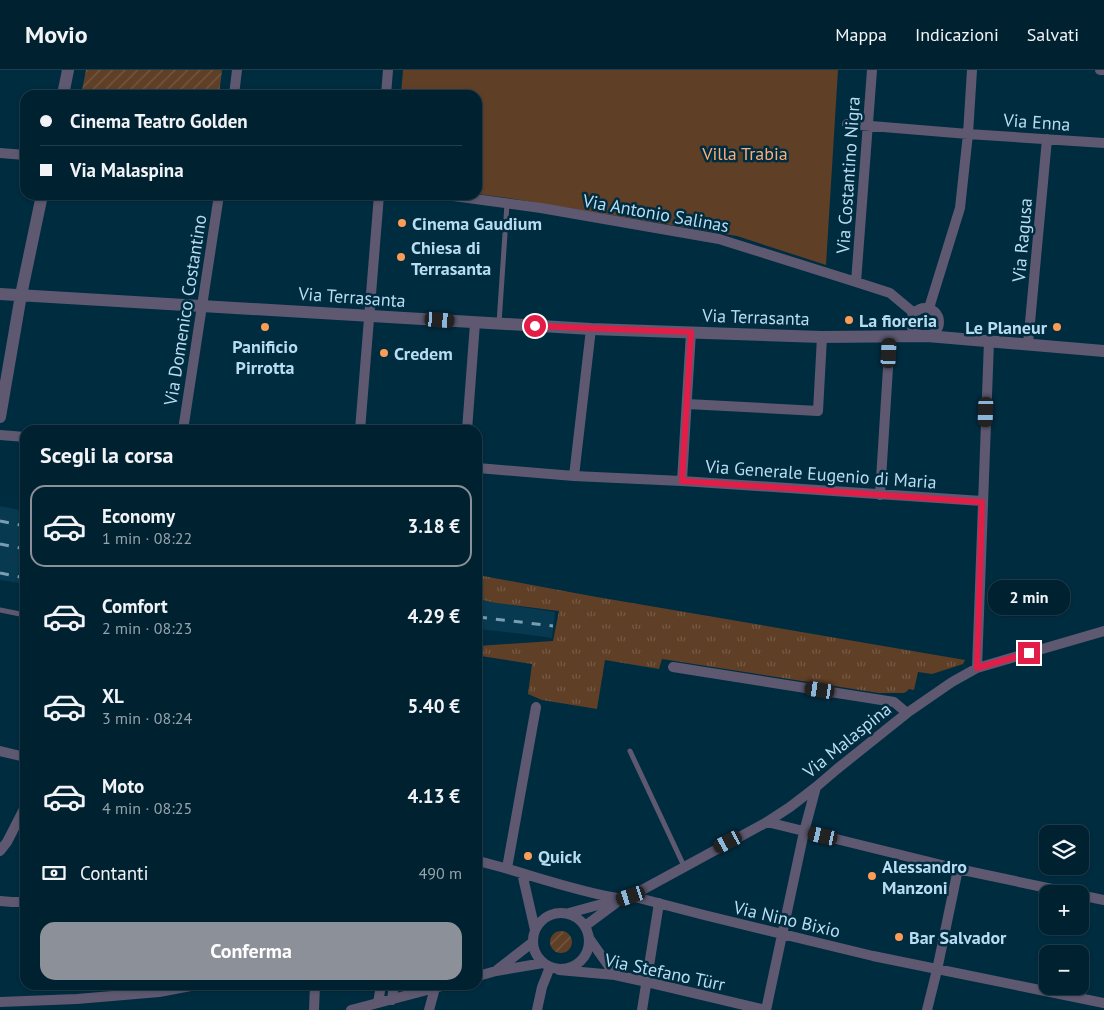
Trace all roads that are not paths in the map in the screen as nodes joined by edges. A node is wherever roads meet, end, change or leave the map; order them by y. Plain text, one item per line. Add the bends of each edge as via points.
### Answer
1 (68, 70) edge
2 (237, 70) edge
3 (388, 70) edge
4 (872, 70) edge
5 (972, 70) edge
6 (64, 90) edge
7 (235, 90) edge
8 (386, 90) edge
9 (847, 124) dead end
10 (868, 127) junction
11 (968, 134) junction
12 (1047, 139) junction
13 (1104, 143) edge
14 (0, 153) edge
15 (20, 155) edge
16 (41, 200) edge
17 (218, 200) edge
18 (379, 200) edge
19 (480, 200) edge
20 (507, 204) junction
21 (856, 282) junction
22 (0, 294) edge
23 (21, 295) junction
24 (201, 305) junction
25 (930, 308) junction
26 (914, 313) junction
27 (369, 315) junction
28 (475, 323) junction
29 (499, 324) junction
30 (591, 329) junction
31 (691, 332) junction
32 (822, 336) junction
33 (890, 336) junction
34 (926, 336) junction
35 (989, 341) junction
36 (1028, 344) junction
37 (1104, 351) edge
38 (686, 404) junction
39 (0, 410) edge
40 (184, 425) edge
41 (360, 425) edge
42 (467, 425) edge
43 (0, 435) edge
44 (20, 437) edge
45 (482, 468) edge
46 (574, 476) junction
47 (682, 481) junction
48 (880, 496) junction
49 (982, 502) junction
50 (0, 610) edge
51 (20, 614) edge
52 (1104, 630) edge
53 (673, 667) dead end
54 (977, 668) junction
55 (536, 707) dead end
56 (907, 713) junction
57 (0, 751) edge
58 (630, 751) dead end
59 (20, 756) edge
60 (816, 787) junction
61 (20, 817) edge
62 (767, 822) junction
63 (804, 832) junction
64 (0, 851) edge
65 (482, 863) edge
66 (684, 866) junction
67 (507, 868) junction
68 (958, 869) junction
69 (522, 873) junction
70 (1039, 886) edge
71 (631, 896) junction
72 (1089, 896) edge
73 (621, 899) junction
74 (1104, 900) edge
75 (0, 901) edge
76 (20, 902) edge
77 (659, 903) junction
78 (569, 913) junction
79 (585, 926) junction
80 (535, 930) junction
81 (782, 934) junction
82 (589, 938) junction
83 (533, 942) junction
84 (550, 967) junction
85 (496, 970) junction
86 (937, 970) junction
87 (482, 975) edge
88 (615, 976) junction
89 (647, 982) junction
90 (170, 990) edge
91 (315, 990) edge
92 (380, 990) edge
93 (393, 990) edge
94 (428, 990) edge
95 (435, 990) edge
96 (392, 1000) junction
97 (0, 1002) edge
98 (1104, 1002) edge
99 (378, 1003) junction
100 (314, 1010) edge
101 (351, 1010) edge
102 (430, 1010) edge
103 (537, 1010) edge
104 (642, 1010) edge
105 (765, 1010) edge
106 (927, 1010) edge

1 - 6 street
2 - 7 street
3 - 8 street
4 - 10 street, Via Costantino Nigra
5 - 11 street
9 - 10 street, Via Enna
10 - 11 street, Via Enna
10 - 21 street, Via Costantino Nigra
11 - 12 street, Via Enna
11 - 25 street via 960,208
12 - 13 street, Via Enna
12 - 36 street, Via Ragusa
14 - 15 street
16 - 23 street
17 - 24 street, Via Domenico Costantino
18 - 27 street
19 - 20 street, Via Antonio Salinas
20 - 21 street, Via Antonio Salinas via 718,239
20 - 29 lane
21 - 26 street, Via Antonio Salinas via 890,293
22 - 23 street, Via Terrasanta
23 - 24 street, Via Terrasanta
23 - 39 street
24 - 27 street, Via Terrasanta
24 - 40 street, Via Domenico Costantino
25 - 26 street via 921,308
25 - 34 street via 940,323 936,332
26 - 34 street via 911,326 917,334
27 - 28 street, Via Terrasanta
27 - 41 street
28 - 29 street, Via Terrasanta
28 - 42 street
29 - 30 street, Via Terrasanta
30 - 31 street, Via Terrasanta
30 - 46 street
31 - 32 street, Via Terrasanta
31 - 38 street
32 - 33 street, Via Terrasanta
32 - 38 street via 818,411
33 - 34 street, Via Terrasanta
33 - 48 street
34 - 35 street, Via Terrasanta
35 - 36 street, Via Terrasanta
35 - 49 street
36 - 37 street, Via Terrasanta
38 - 47 street
43 - 44 street
45 - 46 street, Via Generale Eugenio di Maria
46 - 47 street, Via Generale Eugenio di Maria
47 - 48 street, Via Generale Eugenio di Maria
48 - 49 street, Via Generale Eugenio di Maria
49 - 54 street
50 - 51 lane
52 - 54 street, Via Malaspina
53 - 56 street via 894,702
54 - 56 street, Via Malaspina
55 - 67 street
56 - 60 street, Via Malaspina
57 - 59 street
58 - 66 lane
60 - 62 street, Via Malaspina
60 - 63 street
61 - 64 street
62 - 63 street
62 - 66 street, Via Malaspina
63 - 68 street
63 - 81 street
65 - 67 street
66 - 71 street, Via Malaspina
67 - 69 street
68 - 70 street
68 - 86 street
69 - 73 street
69 - 80 street
71 - 73 street, Via Malaspina
71 - 77 street, Via Nino Bixio
72 - 74 street
73 - 78 street, Via Malaspina
73 - 79 street
75 - 76 street
77 - 81 street, Via Nino Bixio
77 - 89 street
78 - 79 street
78 - 80 street via 550,915
79 - 82 street
80 - 83 street
81 - 86 street, Via Nino Bixio
81 - 105 street
82 - 84 street via 581,960 571,967
82 - 88 street
83 - 84 street via 535,953
83 - 85 street
84 - 85 street
84 - 88 street, Via Stefano Türr
84 - 103 street
85 - 87 street
86 - 98 street, Via Nino Bixio
86 - 106 street
88 - 89 street, Via Stefano Türr
89 - 104 street
89 - 105 street, Via Stefano Türr
90 - 97 street
91 - 100 street
92 - 99 street
93 - 96 street
94 - 96 street
95 - 102 street
96 - 99 street
99 - 101 street

